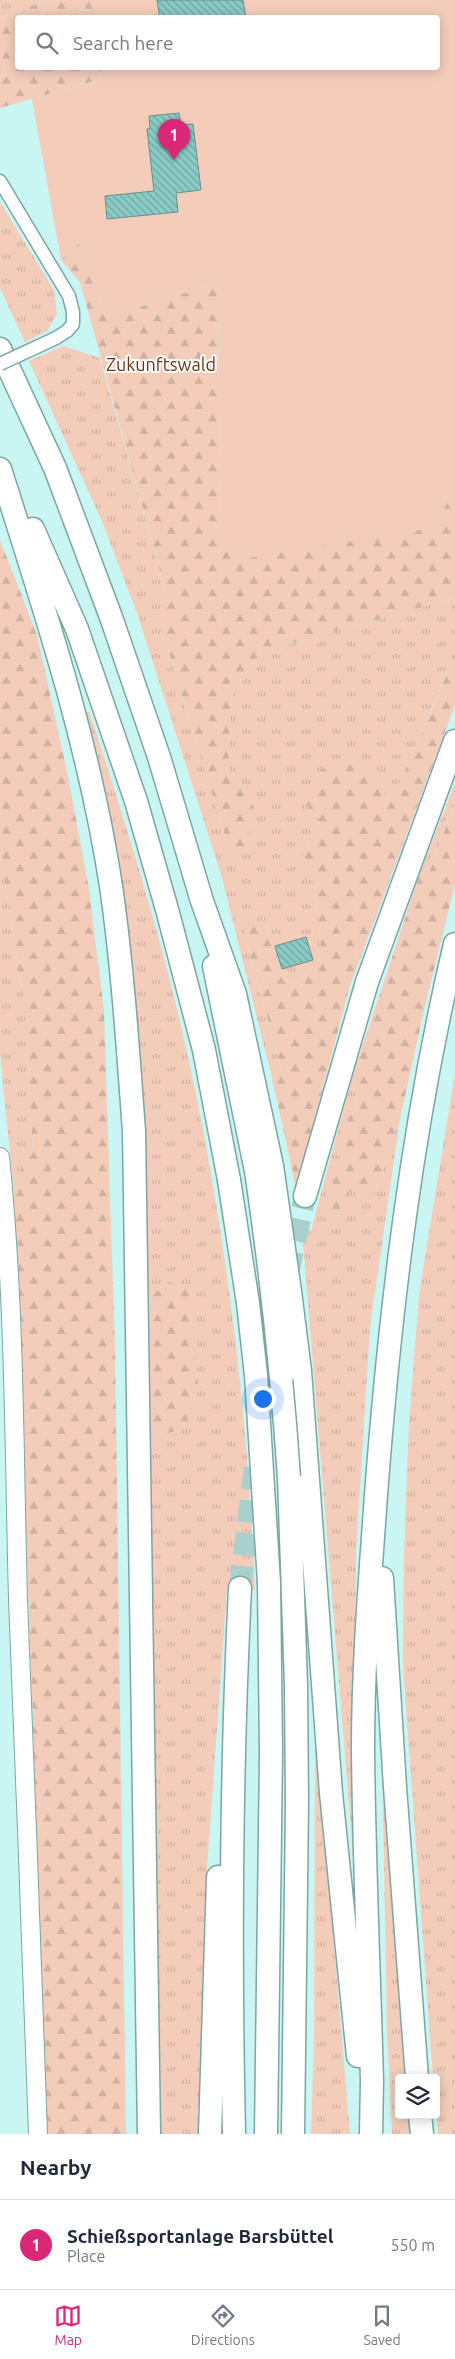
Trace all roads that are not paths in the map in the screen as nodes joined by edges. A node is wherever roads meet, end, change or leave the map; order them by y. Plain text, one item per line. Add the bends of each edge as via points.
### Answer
1 (0, 180) edge
2 (0, 349) edge
3 (0, 364) edge
4 (0, 455) edge
5 (0, 469) edge
6 (455, 741) edge
7 (455, 944) edge
8 (0, 1157) edge
9 (264, 1169) junction
10 (305, 1196) tunnel mouth
11 (376, 1490) junction
12 (240, 1588) tunnel mouth
13 (235, 1692) junction
14 (417, 2074) edge
15 (420, 2119) edge
16 (38, 2134) edge
17 (149, 2134) edge
18 (210, 2134) edge
19 (234, 2134) edge
20 (266, 2134) edge
21 (293, 2134) edge
22 (366, 2134) edge
23 (371, 2134) edge
24 (422, 2134) edge

1 - 3 street, bridge via 69,296 73,312 73,324 67,331
2 - 9 highway via 55,468 111,617 235,994
4 - 20 highway, bridge via 76,629 136,801 204,1050 229,1180 256,1375 269,1583 271,1763
5 - 17 highway via 50,628 90,780 112,892 125,1010 134,1131
6 - 10 highway via 367,982
7 - 11 highway via 438,1018 397,1270
8 - 16 main road via 9,1283
9 - 21 highway, bridge via 289,1477 296,1685
9 - 22 highway, bridge via 290,1291 300,1371 331,1793
11 - 14 highway
11 - 23 highway via 365,1642 363,1748
12 - 13 highway
13 - 18 highway via 216,1906
13 - 19 highway via 232,1905
15 - 24 highway

